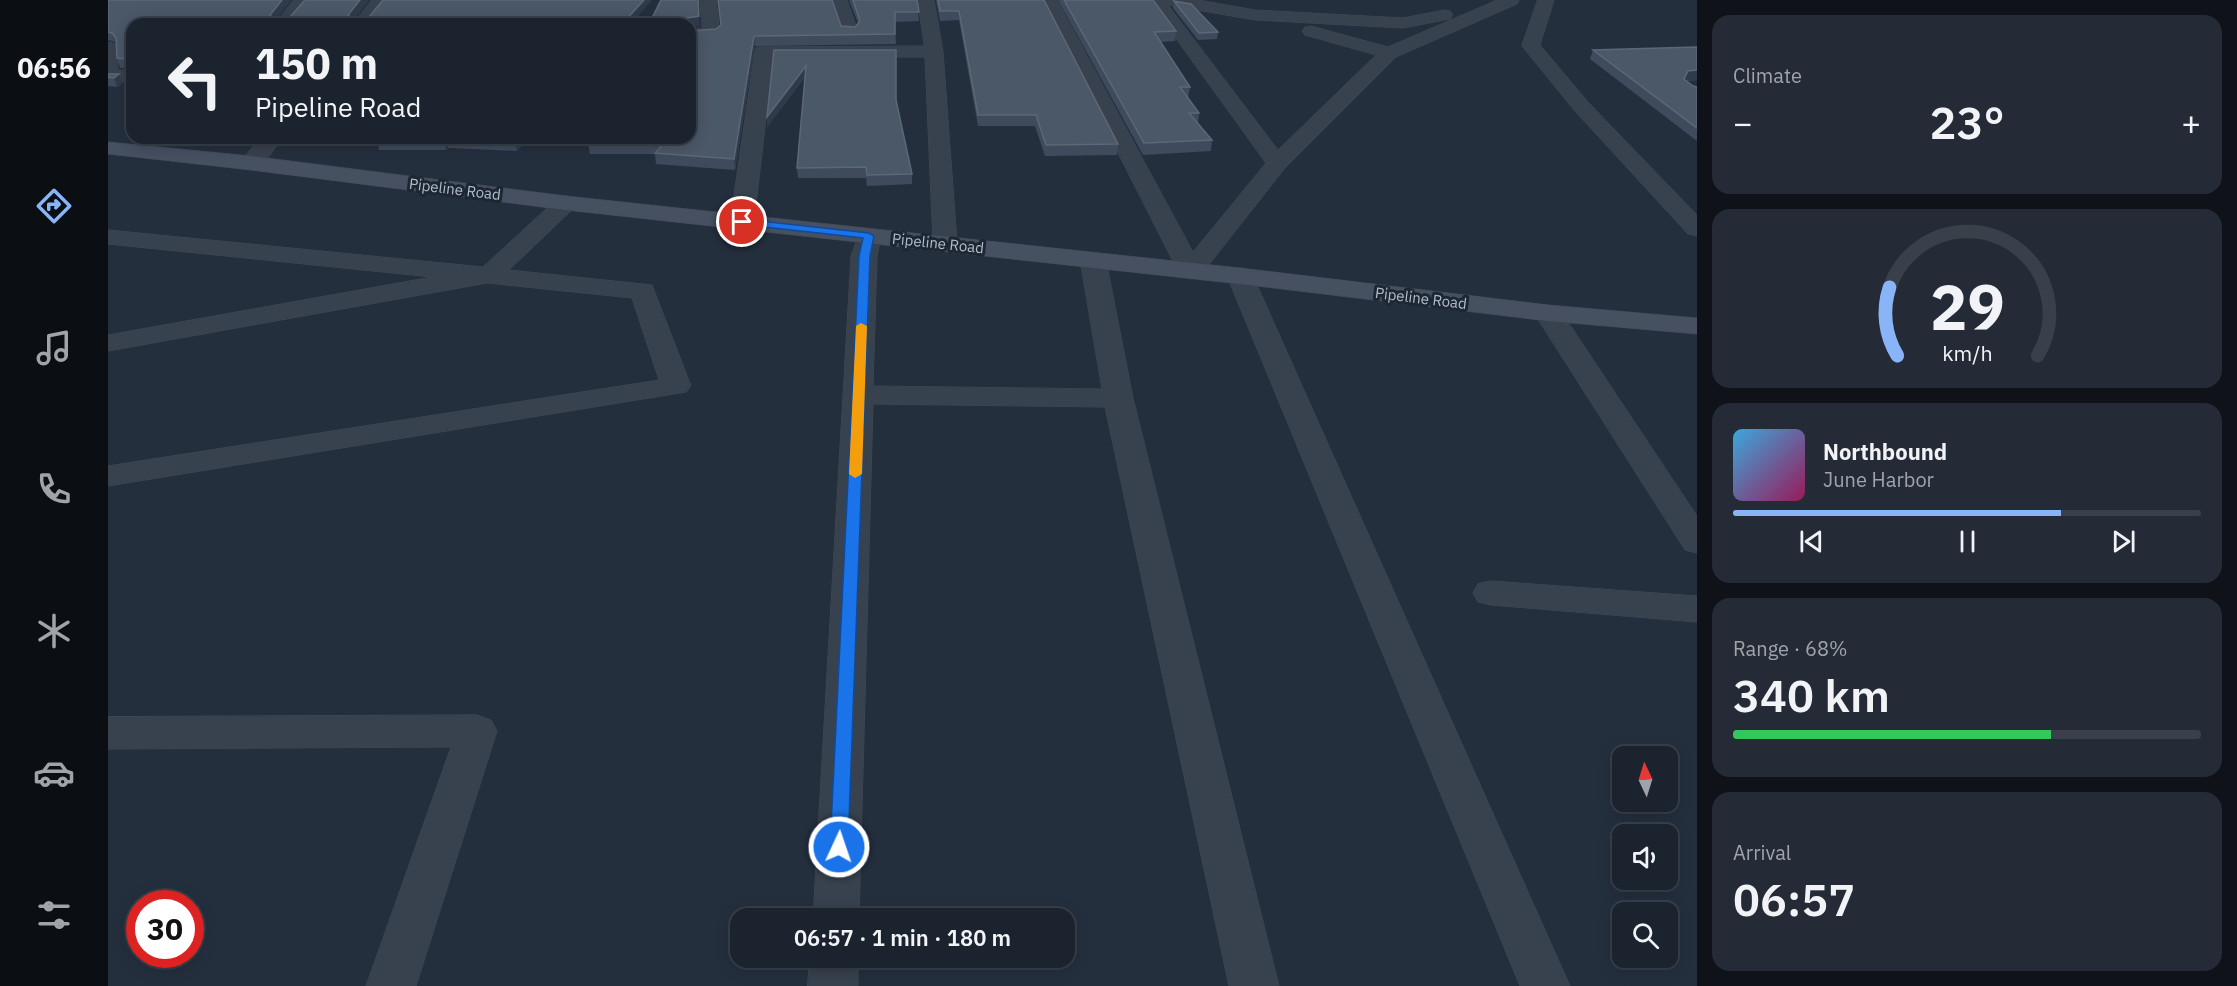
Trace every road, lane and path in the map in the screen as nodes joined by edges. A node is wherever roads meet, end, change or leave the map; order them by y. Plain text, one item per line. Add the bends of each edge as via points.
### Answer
1 (303, 0) edge
2 (381, 0) edge
3 (708, 0) edge
4 (839, 0) edge
5 (926, 0) edge
6 (1049, 0) edge
7 (1156, 0) edge
8 (1169, 0) edge
9 (1511, 0) edge
10 (1534, 0) edge
11 (1546, 0) edge
12 (1491, 7) junction
13 (1255, 15) junction
14 (289, 18) edge
15 (367, 18) edge
16 (849, 31) edge
17 (696, 34) edge
18 (108, 47) edge
19 (934, 52) junction
20 (1389, 53) junction
21 (126, 76) edge
22 (266, 144) edge
23 (108, 148) edge
24 (252, 163) junction
25 (1277, 163) junction
26 (566, 203) junction
27 (742, 222) junction
28 (1697, 229) edge
29 (869, 236) junction
30 (108, 237) edge
31 (945, 243) junction
32 (1093, 260) junction
33 (1191, 271) junction
34 (489, 275) junction
35 (1240, 276) junction
36 (1548, 313) junction
37 (1697, 326) edge
38 (108, 343) edge
39 (859, 395) junction
40 (1118, 398) junction
41 (108, 476) edge
42 (1697, 542) edge
43 (1491, 593) dead end
44 (1697, 609) edge
45 (108, 733) edge
46 (836, 908) edge
47 (834, 968) edge
48 (391, 986) edge
49 (833, 986) edge
50 (1254, 986) edge
51 (1545, 986) edge

1 - 14 street
2 - 15 street
3 - 17 street via 711,33
4 - 16 street
5 - 19 street
6 - 33 street
7 - 25 street
8 - 13 street
9 - 12 street
10 - 12 street
11 - 28 street via 1531,46 1581,106
12 - 13 street via 1403,23
12 - 20 street
13 - 20 street
18 - 21 street via 109,75
19 - 27 street via 764,51
19 - 31 street
20 - 25 street
22 - 24 street
23 - 24 main road, Pipeline Road
24 - 26 main road, Pipeline Road
25 - 33 street
26 - 27 main road, Pipeline Road
26 - 34 street
27 - 29 main road, Pipeline Road
29 - 31 main road, Pipeline Road
29 - 39 street via 864,256
30 - 34 street
31 - 32 main road, Pipeline Road
32 - 33 main road, Pipeline Road
32 - 40 street
33 - 35 main road, Pipeline Road
34 - 38 street
34 - 41 street via 643,291 675,386
35 - 36 main road, Pipeline Road
35 - 51 street
36 - 37 main road, Pipeline Road
36 - 42 street
39 - 40 street
39 - 46 street
40 - 50 street
43 - 44 street
45 - 48 street via 477,731
47 - 49 street

